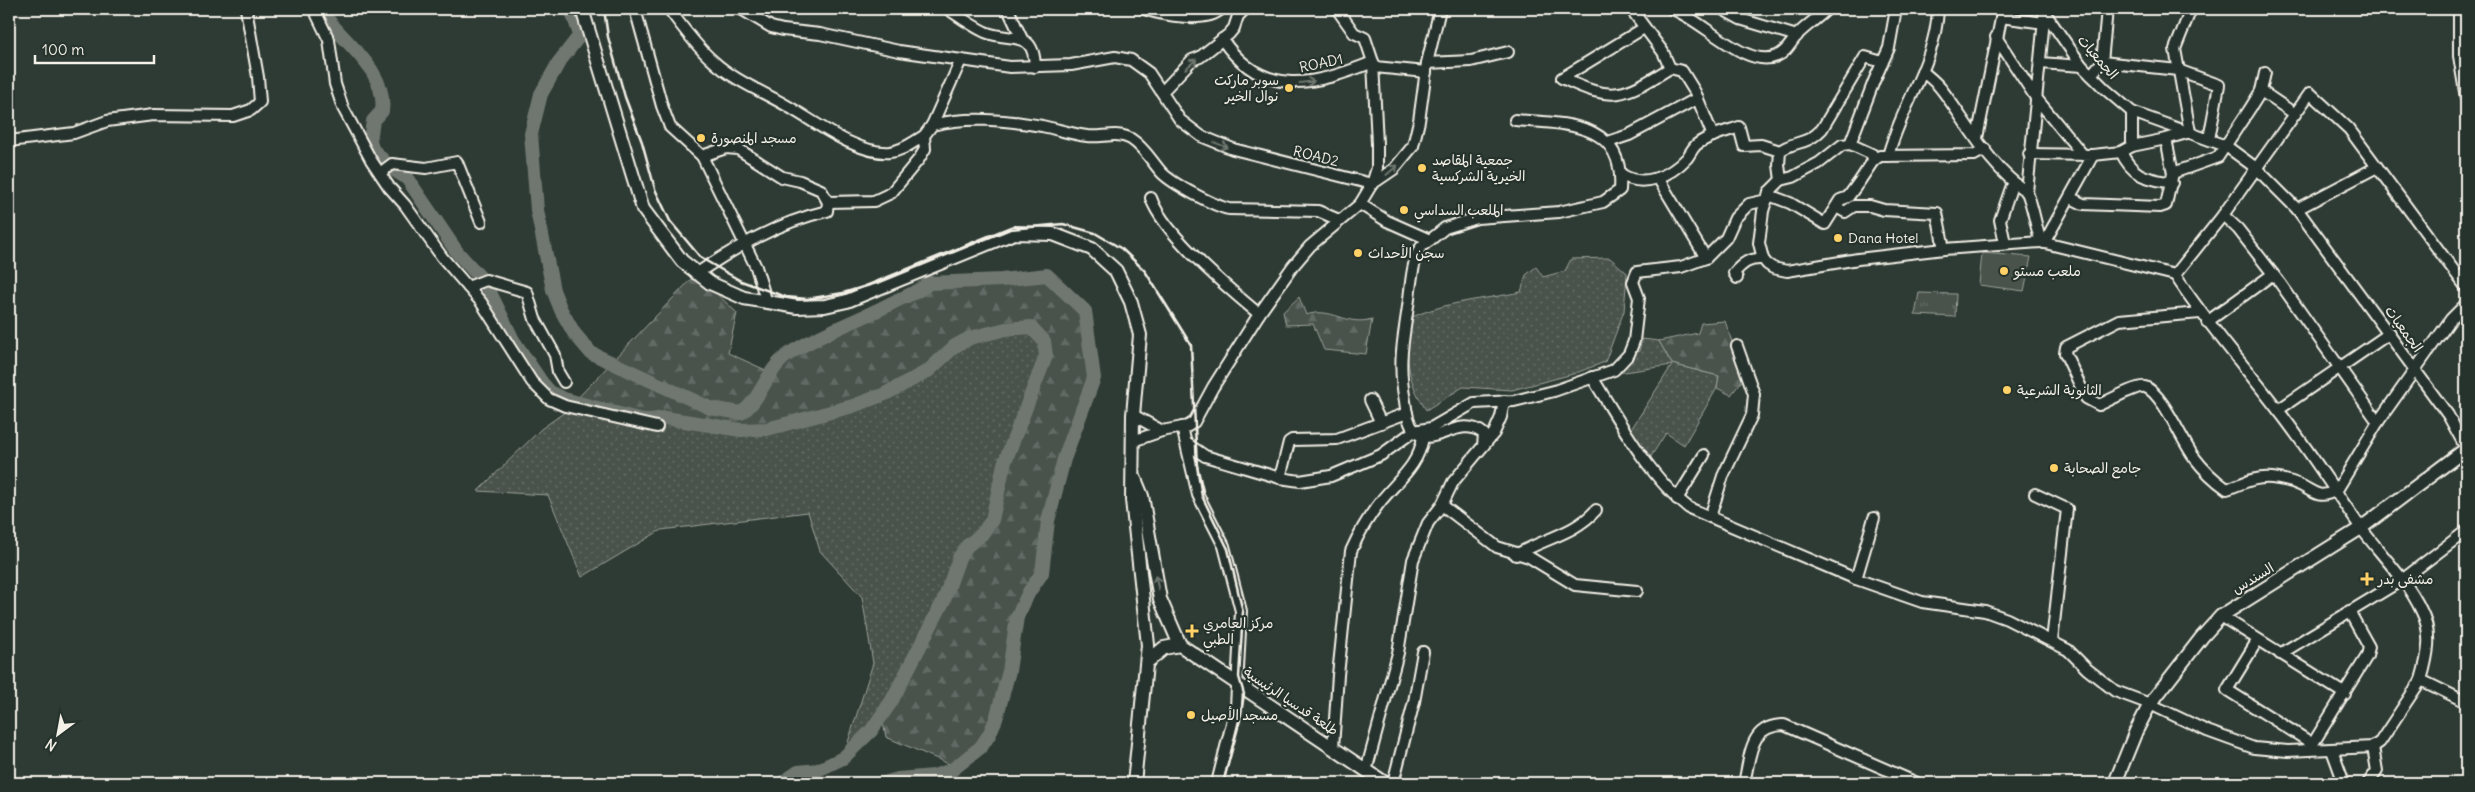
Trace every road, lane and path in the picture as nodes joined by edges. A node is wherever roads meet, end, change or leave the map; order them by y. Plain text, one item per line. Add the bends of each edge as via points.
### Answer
1 (246, 9) edge
2 (314, 9) edge
3 (582, 9) edge
4 (635, 9) edge
5 (669, 9) edge
6 (741, 9) edge
7 (948, 9) edge
8 (1008, 9) edge
9 (1144, 9) edge
10 (1223, 9) edge
11 (1245, 9) edge
12 (1337, 9) edge
13 (1440, 9) edge
14 (1631, 9) edge
15 (1672, 9) edge
16 (1722, 9) edge
17 (1827, 9) edge
18 (1896, 9) edge
19 (1938, 9) edge
20 (2107, 9) edge
21 (2191, 9) edge
22 (2459, 9) edge
23 (2002, 13) edge
24 (2044, 15) edge
25 (1236, 20) junction
26 (1644, 28) junction
27 (1797, 36) junction
28 (1996, 37) junction
29 (1022, 38) junction
30 (1222, 39) junction
31 (1508, 52) dead end
32 (961, 60) junction
33 (1882, 62) junction
34 (2102, 62) junction
35 (2040, 63) junction
36 (1374, 64) junction
37 (2082, 66) junction
38 (1426, 67) junction
39 (1035, 68) junction
40 (1670, 68) junction
41 (2178, 70) junction
42 (1922, 71) junction
43 (2265, 73) dead end
44 (2091, 74) junction
45 (2261, 90) junction
46 (1162, 92) junction
47 (1698, 98) junction
48 (2036, 98) junction
49 (2466, 98) edge
50 (2132, 112) junction
51 (2295, 114) junction
52 (1515, 120) dead end
53 (932, 125) junction
54 (2190, 132) junction
55 (924, 136) junction
56 (1713, 136) junction
57 (1977, 138) junction
58 (2166, 139) junction
59 (2209, 139) junction
60 (9, 141) edge
61 (1608, 142) junction
62 (1850, 144) junction
63 (2132, 146) junction
64 (2226, 146) junction
65 (1985, 149) junction
66 (1780, 151) junction
67 (2121, 152) junction
68 (2029, 154) junction
69 (2088, 155) junction
70 (702, 156) junction
71 (1888, 156) junction
72 (1873, 161) junction
73 (2377, 167) junction
74 (2256, 168) junction
75 (385, 169) junction
76 (1621, 174) junction
77 (1658, 178) junction
78 (2172, 178) junction
79 (1781, 180) junction
80 (1372, 184) junction
81 (2015, 184) junction
82 (2026, 192) junction
83 (1768, 196) junction
84 (1151, 198) dead end
85 (2071, 198) junction
86 (828, 202) junction
87 (1360, 204) junction
88 (1836, 207) junction
89 (2297, 209) junction
90 (2223, 215) junction
91 (1338, 220) junction
92 (481, 222) dead end
93 (1430, 240) junction
94 (2005, 243) junction
95 (2042, 243) junction
96 (744, 244) junction
97 (1944, 249) junction
98 (1706, 258) junction
99 (1763, 259) junction
100 (696, 274) junction
101 (2273, 274) junction
102 (2175, 275) junction
103 (1737, 278) dead end
104 (476, 284) junction
105 (2466, 287) edge
106 (767, 303) junction
107 (2466, 304) edge
108 (2200, 313) junction
109 (1259, 314) junction
110 (2207, 322) junction
111 (2390, 333) junction
112 (1736, 346) dead end
113 (2338, 367) junction
114 (2415, 370) junction
115 (1592, 376) junction
116 (564, 382) dead end
117 (1370, 400) dead end
118 (1504, 401) junction
119 (2278, 410) junction
120 (1406, 413) junction
121 (1133, 415) junction
122 (2378, 422) junction
123 (1381, 423) junction
124 (657, 427) dead end
125 (1182, 427) junction
126 (1162, 431) junction
127 (1414, 431) junction
128 (1424, 437) junction
129 (1133, 441) junction
130 (1186, 442) junction
131 (1483, 446) junction
132 (2466, 448) edge
133 (1704, 455) dead end
134 (1132, 472) junction
135 (1280, 478) junction
136 (2337, 490) junction
137 (2036, 494) dead end
138 (1677, 499) junction
139 (1442, 505) junction
140 (1596, 510) dead end
141 (1710, 517) junction
142 (1874, 518) dead end
143 (2361, 528) junction
144 (2466, 531) edge
145 (1516, 555) junction
146 (1856, 579) junction
147 (2402, 580) junction
148 (1637, 591) dead end
149 (2349, 611) junction
150 (1166, 613) junction
151 (2221, 616) junction
152 (1146, 627) junction
153 (2052, 640) junction
154 (2257, 641) junction
155 (1180, 645) junction
156 (1423, 652) dead end
157 (2280, 654) junction
158 (1147, 662) junction
159 (2421, 680) junction
160 (1236, 683) junction
161 (2345, 694) junction
162 (2466, 702) edge
163 (2150, 704) junction
164 (2311, 747) junction
165 (2373, 747) junction
166 (1333, 748) junction
167 (2332, 750) junction
168 (1366, 771) junction
169 (2119, 782) edge
170 (1134, 783) edge
171 (1217, 783) edge
172 (1385, 783) edge
173 (1393, 783) edge
174 (1744, 783) edge
175 (1917, 783) edge
176 (2344, 783) edge
177 (2368, 783) edge

1 - 60 street via 260,102 251,110 233,116 153,115 107,122 74,133
2 - 75 street via 329,40 335,84 343,108
3 - 100 main road via 643,209 659,233
4 - 70 street via 670,127
5 - 55 street via 712,60 735,79 794,110 813,124 873,152 903,150
6 - 32 street, ROAD2 via 770,27
7 - 29 street via 987,33
8 - 29 street
9 - 10 street via 1184,17 1216,14
10 - 25 street
11 - 25 street
12 - 36 street via 1354,32 1366,38
13 - 38 street
14 - 26 street
15 - 27 street via 1754,58 1777,56 1786,51
16 - 27 street via 1740,19
17 - 27 street
18 - 33 street via 1889,48
19 - 42 street via 1935,40
20 - 34 street
21 - 41 street via 2174,49
22 - 49 street via 2459,56
23 - 24 street
23 - 28 street
24 - 35 street
24 - 37 street, الجمعيات
25 - 30 street via 1234,28
26 - 40 street via 1663,52
26 - 40 street via 1562,78 1585,88 1612,94 1638,88
28 - 48 street
28 - 57 street
29 - 39 street via 1031,46
30 -> 36 street, ROAD1 via 1233,54 1250,67 1286,84 1315,81
46 -> 30 street via 1192,60
31 - 38 street
32 - 39 street, ROAD2
32 - 53 street
33 - 62 street
33 - 66 street via 1865,57 1822,129 1812,139
34 - 41 street
34 - 44 street
35 - 37 street
35 - 48 street
36 - 38 street
36 - 80 street via 1377,168
37 - 44 street, الجمعيات
80 -> 38 street via 1394,169 1413,146
39 - 46 street, ROAD2 via 1121,58 1140,64
40 - 47 street via 1682,71
41 - 54 street
41 - 59 street via 2219,84
42 - 57 street via 1941,88
42 - 71 street
43 - 45 street
44 - 50 street, الجمعيات
45 - 51 street
45 - 64 street
46 -> 80 street, ROAD2 via 1180,120 1201,136 1221,145
47 - 56 street
47 - 61 street via 1629,135
48 - 68 street
48 - 69 street
50 - 54 street, الجمعيات
50 - 63 street
51 - 73 street via 2310,93 2349,129
51 - 74 street
52 - 61 street via 1576,124
53 - 55 street
53 - 91 street via 956,119 993,120 1088,136 1120,135 1131,139 1163,174 1223,208 1318,211
54 - 58 street
54 - 59 street, الجمعيات
55 - 86 street via 922,154 891,193 874,201
56 - 66 street via 1739,127 1744,146 1761,145
56 - 77 street
57 - 65 street
58 - 63 street
58 - 78 street
59 - 64 street, الجمعيات
61 - 76 street
62 - 72 street via 1872,154
62 - 79 street via 1842,145 1807,170
63 - 67 street
64 - 74 street, الجمعيات
64 - 78 street via 2218,157
65 - 71 street via 1974,155
65 - 81 street
66 - 79 street
67 - 69 street
67 - 78 street via 2133,171 2141,176
68 - 69 street
68 - 82 street
69 - 85 street
70 - 86 street via 726,148 738,149 782,178 821,190
70 - 96 street
71 - 72 street via 1880,156
72 - 88 street via 1848,197 1840,200
73 - 89 street
73 - 105 street
74 - 89 street, الجمعيات
74 - 90 street
75 - 92 street via 426,168 457,162
75 - 104 street via 442,257
76 - 77 street via 1642,182
76 - 93 street via 1620,190 1604,202 1558,212 1477,218 1445,228
77 - 98 street
78 - 85 street via 2166,206 2160,208 2083,204
79 - 83 street
80 - 87 street
81 - 82 street
81 - 94 street via 2000,220
82 - 95 street via 2035,212 2034,222
83 - 88 street via 1790,203 1825,224
83 - 98 street via 1749,204 1735,218 1726,238
83 - 99 street via 1760,243
84 - 109 street via 1159,216 1173,234
85 - 95 street
86 - 96 street via 827,211 795,220
87 - 91 street
87 - 93 street via 1387,221
88 - 97 street via 1845,212 1854,206 1870,206 1884,210 1937,213
89 - 111 street, الجمعيات
90 - 101 street
90 - 102 street
91 - 109 street via 1310,246
93 - 120 street via 1420,248 1415,262 1401,347 1400,370
94 - 95 street
94 - 97 street
95 - 102 street
96 - 100 street
96 - 106 street via 756,267
97 - 99 street via 1858,259 1788,272 1772,268
98 - 115 street via 1680,267 1637,272 1633,282 1639,298 1634,341 1614,370
99 - 103 street via 1752,258 1741,265 1734,273
100 - 106 main road via 727,292
101 - 110 street
101 - 113 street
102 - 108 street
104 - 116 street via 527,292 535,319 555,355 558,372
104 - 124 street via 481,302 532,382 549,399 566,406
106 - 121 main road via 796,307 847,301 1014,233 1053,234 1092,249 1116,270 1131,302 1140,336
107 - 114 street, الجمعيات via 2451,319
108 - 110 street
108 - 136 street via 2119,320 2066,347 2064,353 2086,398 2098,405 2140,387 2150,390 2168,411 2192,455 2209,475 2227,489 2254,479 2270,478 2301,485 2316,495 2328,495
109 - 125 street via 1194,422
110 - 119 street
111 - 113 street
111 - 114 street, الجمعيات
112 - 141 street via 1754,394 1752,415 1723,476
113 - 119 street
113 - 122 street
114 - 122 street, الجمعيات
114 - 132 street, الجمعيات via 2448,415
115 - 118 street via 1554,390
115 - 138 street via 1622,429
117 - 123 street
118 - 127 street via 1474,403 1432,428
118 - 131 street via 1494,433
119 - 136 street
120 - 123 street
120 - 127 street
121 - 126 street
121 - 129 main road
122 - 136 street, الجمعيات
123 - 135 street via 1337,439 1292,440
125 - 126 street
125 - 130 street
126 - 129 street
127 - 128 street
127 - 135 street via 1381,455 1331,476 1300,481
128 - 131 street via 1470,426 1484,434
128 - 166 street via 1422,450 1404,478 1381,500 1351,551
129 - 134 main road
130 - 135 street via 1205,456
130 - 160 street via 1198,495 1224,546 1241,611
131 - 139 street via 1453,482
132 - 143 main road, الجمعيات
133 - 138 street
150 -> 134 main road via 1154,572 1142,496
134 - 152 main road via 1132,500
136 - 143 street
137 - 153 street via 2067,509
138 - 141 street
139 - 145 street via 1497,547
139 - 168 street via 1428,523 1414,560 1398,653
140 - 145 street via 1571,530
141 - 146 street
142 - 146 street
143 - 147 street
143 - 151 main road, السندس
144 - 147 street
145 - 148 street via 1528,557 1575,585
146 - 153 street via 1922,602 1986,611
147 - 149 street
147 - 159 street via 2422,611 2429,638
149 - 157 street
149 - 161 street via 2369,647
150 - 152 main road
150 - 155 main road
151 - 154 street
151 - 163 main road, السندس
152 - 158 main road
153 - 163 street via 2115,691
154 - 157 street
154 - 164 street via 2227,690
155 - 158 main road via 1164,648
155 - 160 main road, طلعة قدسيا الرئيسية
156 - 173 street
157 - 161 street
158 - 170 main road
159 - 162 street
159 - 165 street via 2380,742
160 - 166 main road, طلعة قدسيا الرئيسية
160 - 171 street via 1236,708
161 - 164 street
163 - 164 street via 2207,732 2254,748
163 - 169 main road, السندس via 2136,731
164 - 167 street
165 - 167 street
165 - 177 street via 2377,771
166 - 168 main road, طلعة قدسيا الرئيسية
167 - 176 street
168 - 172 main road, طلعة قدسيا الرئيسية
174 - 175 street via 1760,730 1784,725

